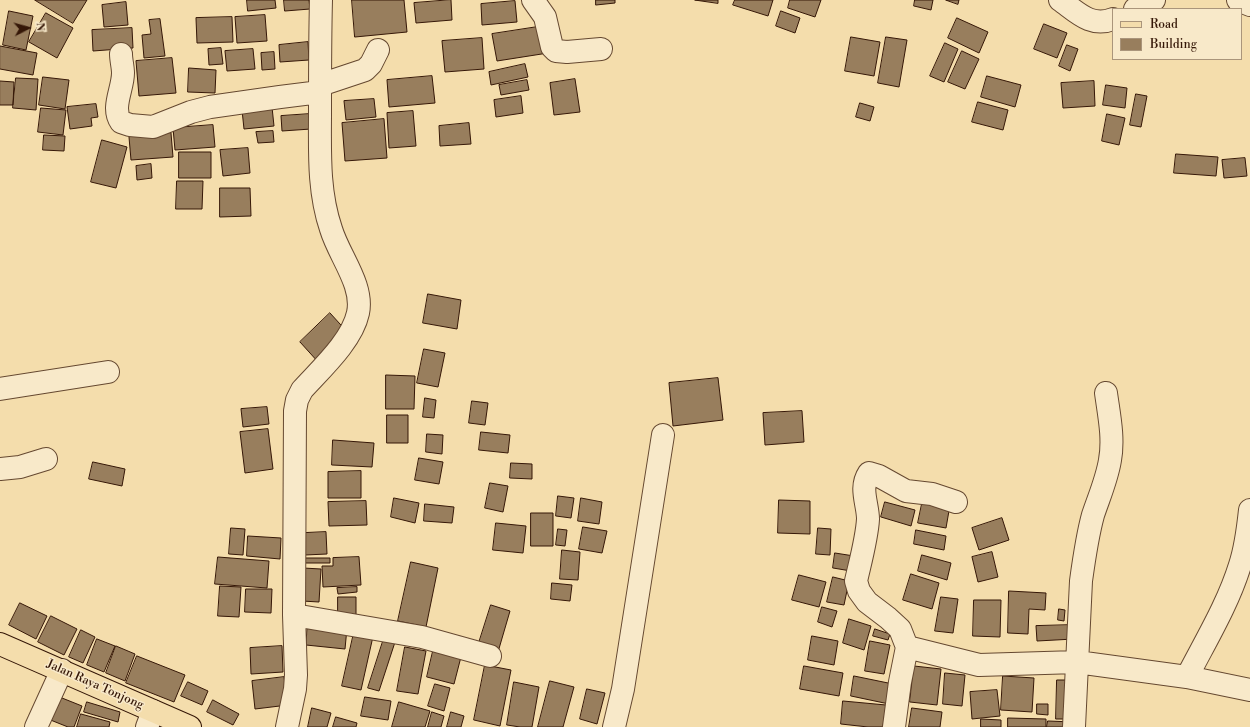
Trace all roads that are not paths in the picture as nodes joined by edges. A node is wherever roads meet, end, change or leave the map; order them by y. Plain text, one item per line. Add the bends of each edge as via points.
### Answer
1 (321, 0) edge
2 (533, 0) edge
3 (1060, 0) edge
4 (1154, 0) edge
5 (1238, 0) edge
6 (1250, 5) edge
7 (1137, 8) edge
8 (1112, 19) edge
9 (378, 50) dead end
10 (600, 50) dead end
11 (121, 54) dead end
12 (320, 89) junction
13 (108, 372) dead end
14 (0, 388) edge
15 (1106, 393) dead end
16 (664, 435) dead end
17 (46, 459) dead end
18 (0, 468) edge
19 (956, 502) dead end
20 (1250, 510) edge
21 (294, 615) junction
22 (0, 644) edge
23 (907, 646) junction
24 (490, 656) dead end
25 (1077, 662) junction
26 (62, 670) junction
27 (1187, 677) junction
28 (1250, 690) edge
29 (150, 719) edge
30 (36, 727) edge
31 (190, 727) edge
32 (286, 727) edge
33 (614, 727) edge
34 (894, 727) edge
35 (1074, 727) edge

1 - 12 street
2 - 10 street via 545,16 552,47 556,51
3 - 8 street via 1092,21
4 - 7 street
5 - 6 street
9 - 12 street via 365,70
11 - 12 street via 123,73 116,110 121,122 130,125 153,127 210,107
12 - 21 street via 320,174 324,202 341,255 356,284 359,312 355,327 347,339 302,390 297,400
13 - 14 street
15 - 25 street via 1111,428 1110,459 1083,561
16 - 33 street via 623,689
17 - 18 street via 20,468
19 - 23 street via 932,494 906,491 879,476 869,474 866,479 864,489 868,519 856,581 867,602 900,629
20 - 27 street via 1245,544 1232,589
21 - 24 street via 422,637
21 - 32 street via 295,689
22 - 26 main road, Jalan Raya Tonjong
23 - 25 street via 979,665
23 - 34 street
25 - 27 street
25 - 35 street
26 - 29 main road, Jalan Raya Tonjong
26 - 30 street
27 - 28 street
29 - 31 main road, Jalan Raya Tonjong

